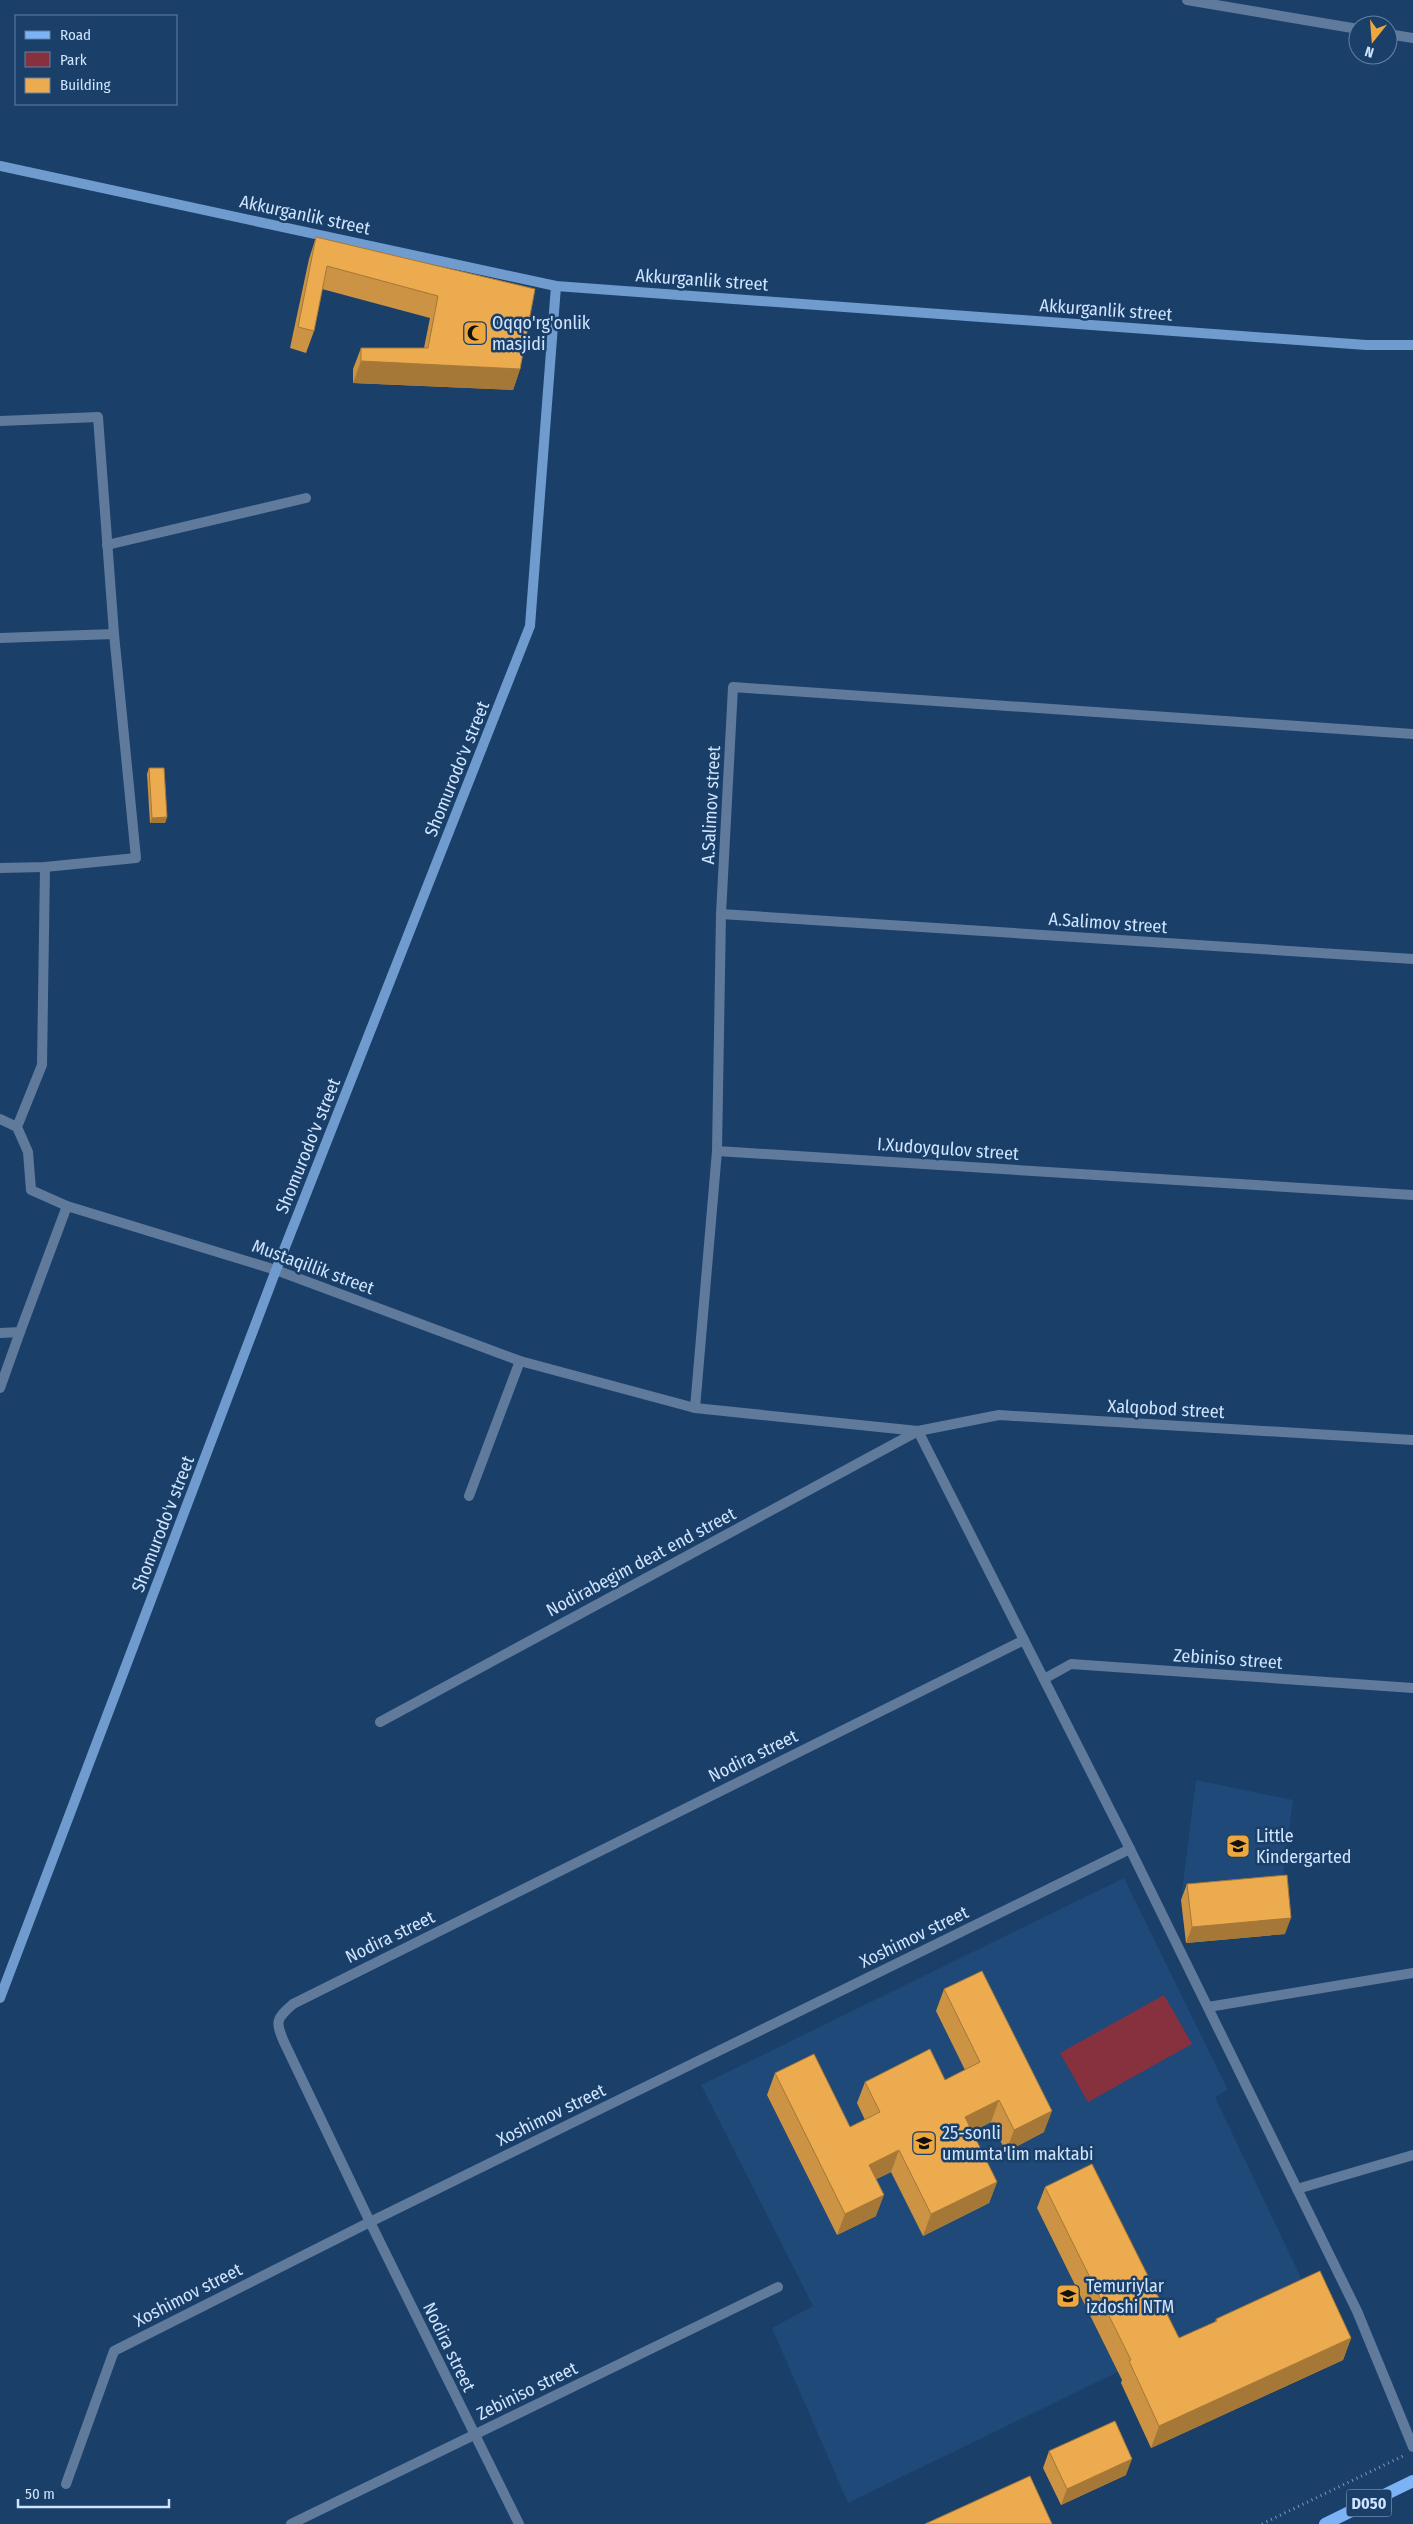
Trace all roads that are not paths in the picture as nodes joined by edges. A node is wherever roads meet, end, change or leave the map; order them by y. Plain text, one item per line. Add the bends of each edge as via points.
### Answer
1 (1187, 0) edge
2 (1226, 4) edge
3 (1348, 27) edge
4 (1398, 36) edge
5 (1413, 38) edge
6 (0, 166) edge
7 (556, 286) junction
8 (1413, 345) edge
9 (0, 421) edge
10 (306, 498) dead end
11 (107, 544) junction
12 (114, 634) junction
13 (0, 638) edge
14 (1413, 734) edge
15 (45, 867) junction
16 (0, 868) edge
17 (722, 914) junction
18 (1413, 959) edge
19 (0, 1119) edge
20 (17, 1127) junction
21 (717, 1150) junction
22 (1413, 1195) edge
23 (66, 1206) junction
24 (276, 1270) junction
25 (20, 1332) junction
26 (0, 1333) edge
27 (520, 1361) junction
28 (0, 1388) edge
29 (695, 1408) junction
30 (918, 1431) junction
31 (1413, 1440) edge
32 (469, 1496) dead end
33 (1024, 1640) junction
34 (1044, 1679) junction
35 (1413, 1688) edge
36 (380, 1722) dead end
37 (1130, 1849) junction
38 (1413, 1973) edge
39 (0, 1998) edge
40 (1208, 2007) junction
41 (1413, 2155) edge
42 (1297, 2189) junction
43 (370, 2222) junction
44 (778, 2288) dead end
45 (474, 2435) junction
46 (1413, 2447) edge
47 (1413, 2481) edge
48 (66, 2484) dead end
49 (291, 2524) edge
50 (519, 2524) edge
51 (1325, 2524) edge

1 - 2 street
2 - 3 street
4 - 5 street
6 - 7 street, Akkurganlik street
7 - 8 street, Akkurganlik street via 1356,345
7 - 24 street, Shomurodo'v street via 530,626
9 - 11 street via 98,417
10 - 11 street
11 - 12 street
12 - 13 street
12 - 15 street via 136,858
14 - 17 street, A.Salimov street via 733,687
15 - 16 street
15 - 20 street via 42,1065
17 - 18 street, A.Salimov street
17 - 21 street
19 - 20 street
20 - 23 street, Mustaqillik street via 28,1152 31,1190
21 - 22 street, I.Хudoyqulov street
21 - 29 street
23 - 24 street, Mustaqillik street
23 - 25 street
24 - 27 street, Mustaqillik street
24 - 39 street, Shomurodo'v street
25 - 26 street
25 - 28 street
27 - 29 street, Mustaqillik street
27 - 32 street
29 - 30 street, Mustaqillik street
30 - 31 street, Хalqobod street via 999,1415
30 - 33 street
30 - 36 street, Nodirabegim deat end street
33 - 34 street
33 - 43 street, Nodira street via 293,2004 279,2017 277,2026
34 - 35 street, Zebiniso street via 1071,1664
34 - 37 street
37 - 40 street
37 - 43 street, Xoshimov street
38 - 40 street
40 - 42 street
41 - 42 street
42 - 46 street via 1357,2311
43 - 45 street, Nodira street
43 - 48 street, Xoshimov street via 114,2351
44 - 45 street, Zebiniso street
45 - 49 street, Zebiniso street
45 - 50 street, Nodira street
47 - 51 main road, D050

